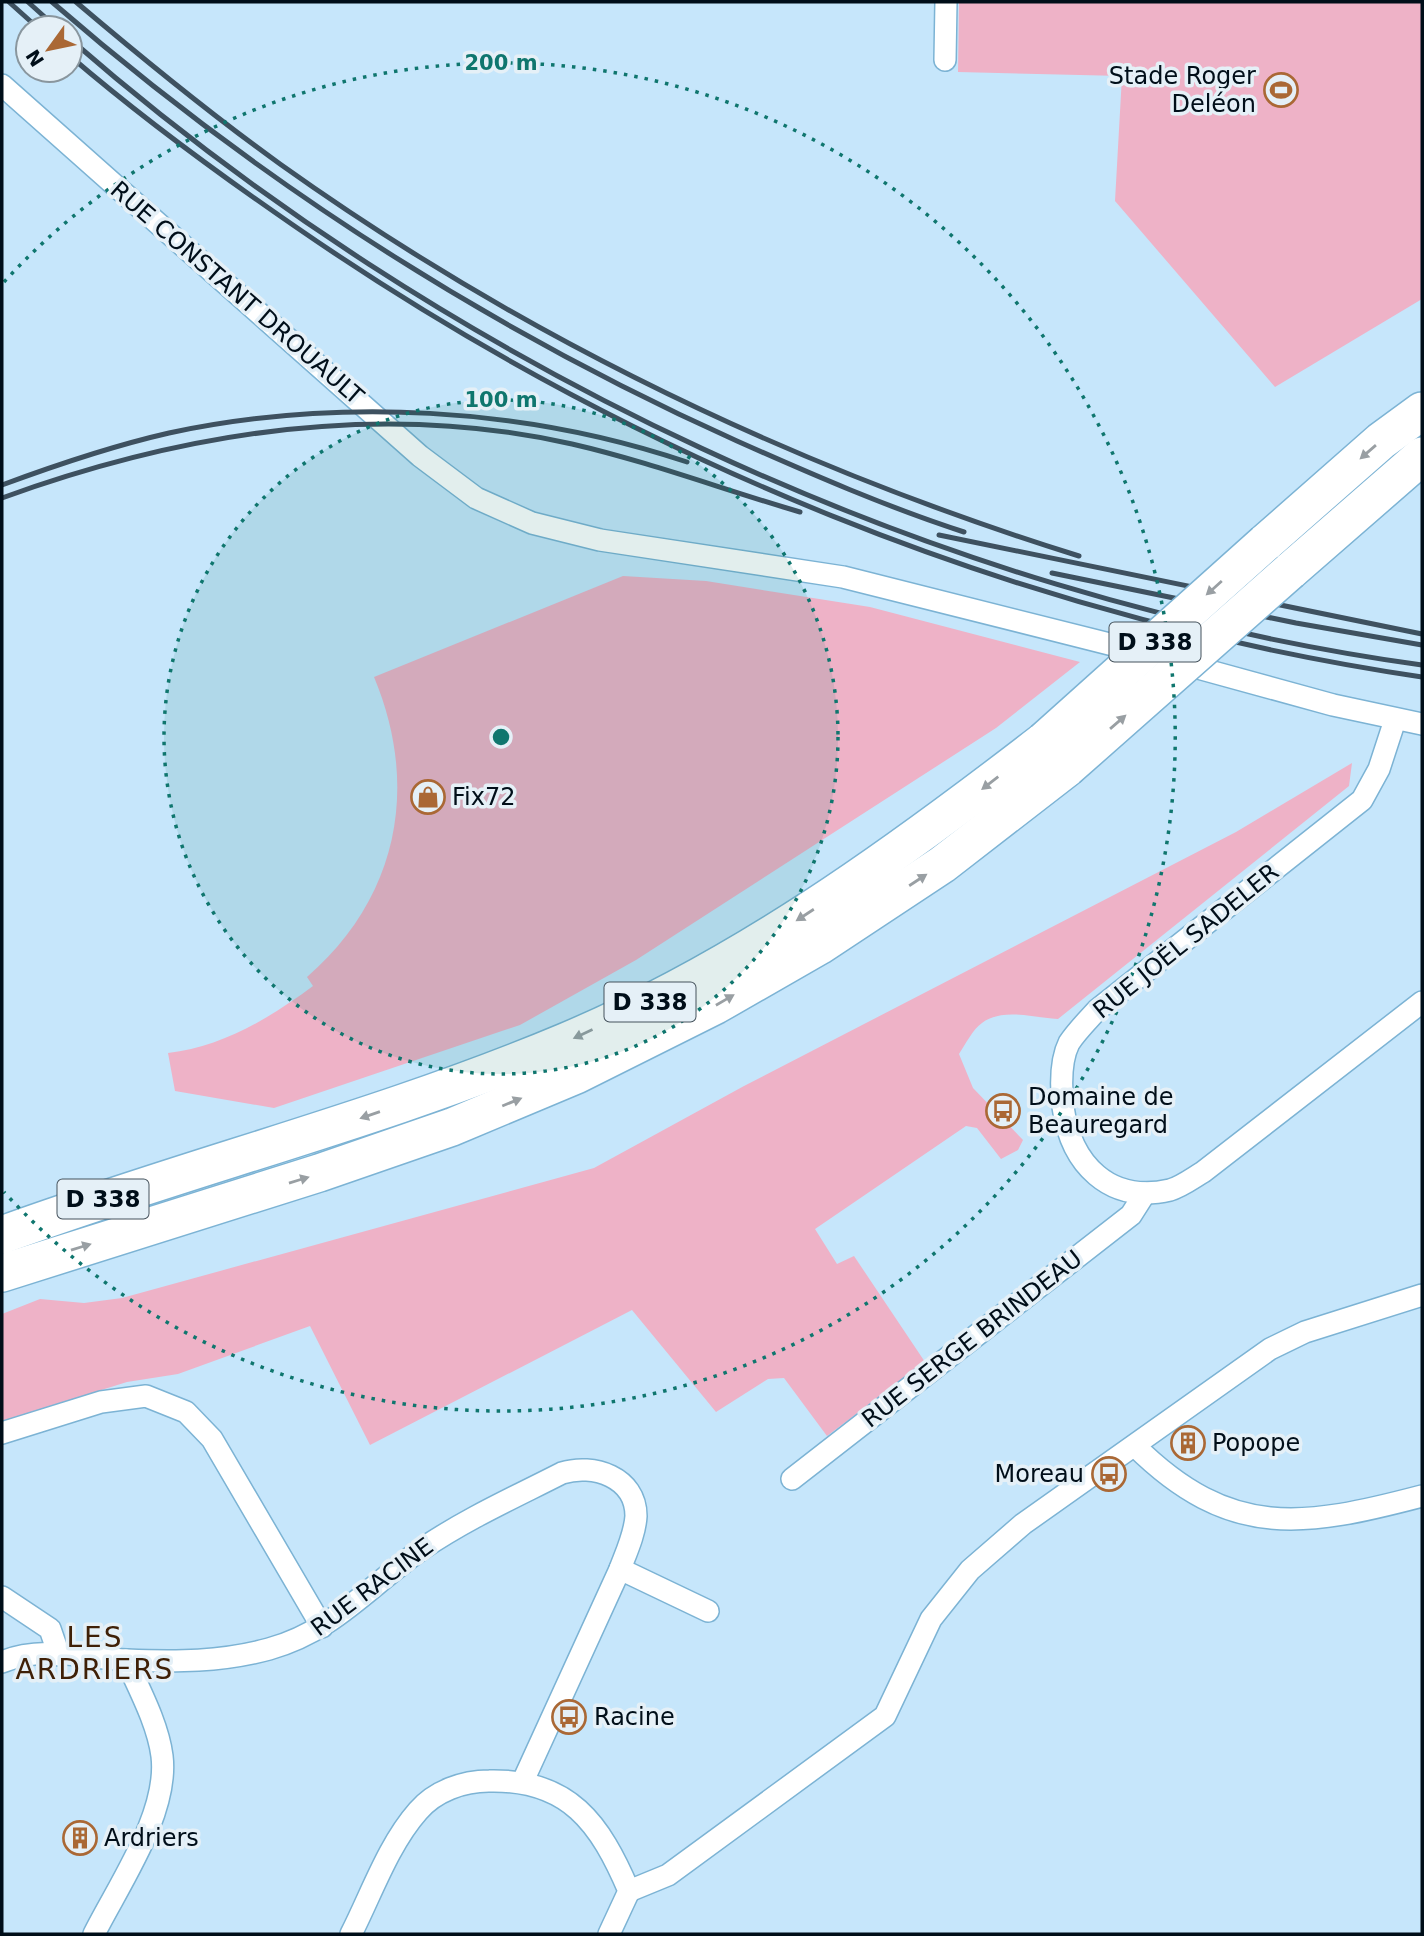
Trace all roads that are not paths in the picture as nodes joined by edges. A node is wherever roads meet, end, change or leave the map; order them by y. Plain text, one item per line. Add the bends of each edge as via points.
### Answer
1 (946, 2) edge
2 (945, 60) dead end
3 (2, 85) edge
4 (1422, 411) edge
5 (1422, 456) edge
6 (1395, 720) junction
7 (1422, 724) edge
8 (1056, 755) junction
9 (1422, 1002) edge
10 (1145, 1193) junction
11 (5, 1264) edge
12 (1422, 1295) edge
13 (2, 1433) edge
14 (1135, 1446) junction
15 (792, 1479) dead end
16 (1422, 1496) edge
17 (620, 1570) junction
18 (2, 1597) edge
19 (708, 1611) dead end
20 (322, 1627) junction
21 (58, 1656) junction
22 (126, 1660) junction
23 (2, 1662) edge
24 (523, 1781) junction
25 (629, 1891) junction
26 (94, 1934) edge
27 (351, 1934) edge
28 (609, 1934) edge

1 - 2 street
3 - 6 street, RUE CONSTANT DROUAULT via 420,456 475,498 532,523 600,540 843,577
4 -> 8 highway, D 338, bridge via 1265,543
8 -> 5 highway, D 338, bridge via 1290,571
6 - 7 street, RUE CONSTANT DROUAULT
6 - 10 street, RUE JOËL SADELER via 1379,769 1362,800 1097,1010 1069,1044 1060,1086 1073,1144 1088,1170 1108,1183
8 - 11 highway, D 338 via 799,919 631,1012 430,1095 93,1202
9 - 10 street, RUE JOËL SADELER via 1203,1172 1173,1189
10 - 15 street, RUE SERGE BRINDEAU via 1131,1215
12 - 14 street via 1305,1332 1270,1349
13 - 20 street via 101,1402 146,1396 186,1412 212,1439
14 - 16 street via 1202,1497 1236,1513 1277,1521 1349,1515
14 - 25 street via 1023,1524 950,1592 931,1619 885,1716 668,1875
17 - 19 street
17 - 20 street, RUE RACINE via 636,1516 632,1497 609,1476 578,1468 441,1536
17 - 24 street, RUE RACINE
18 - 21 street via 50,1629
20 - 22 street, RUE RACINE via 283,1645 229,1660
21 - 22 street, RUE RACINE
21 - 23 street, RUE RACINE via 32,1652
22 - 26 street via 162,1754 163,1782 146,1831
24 - 25 street via 546,1787 572,1803 593,1826
24 - 27 street via 471,1781 428,1801 404,1830
25 - 28 street

